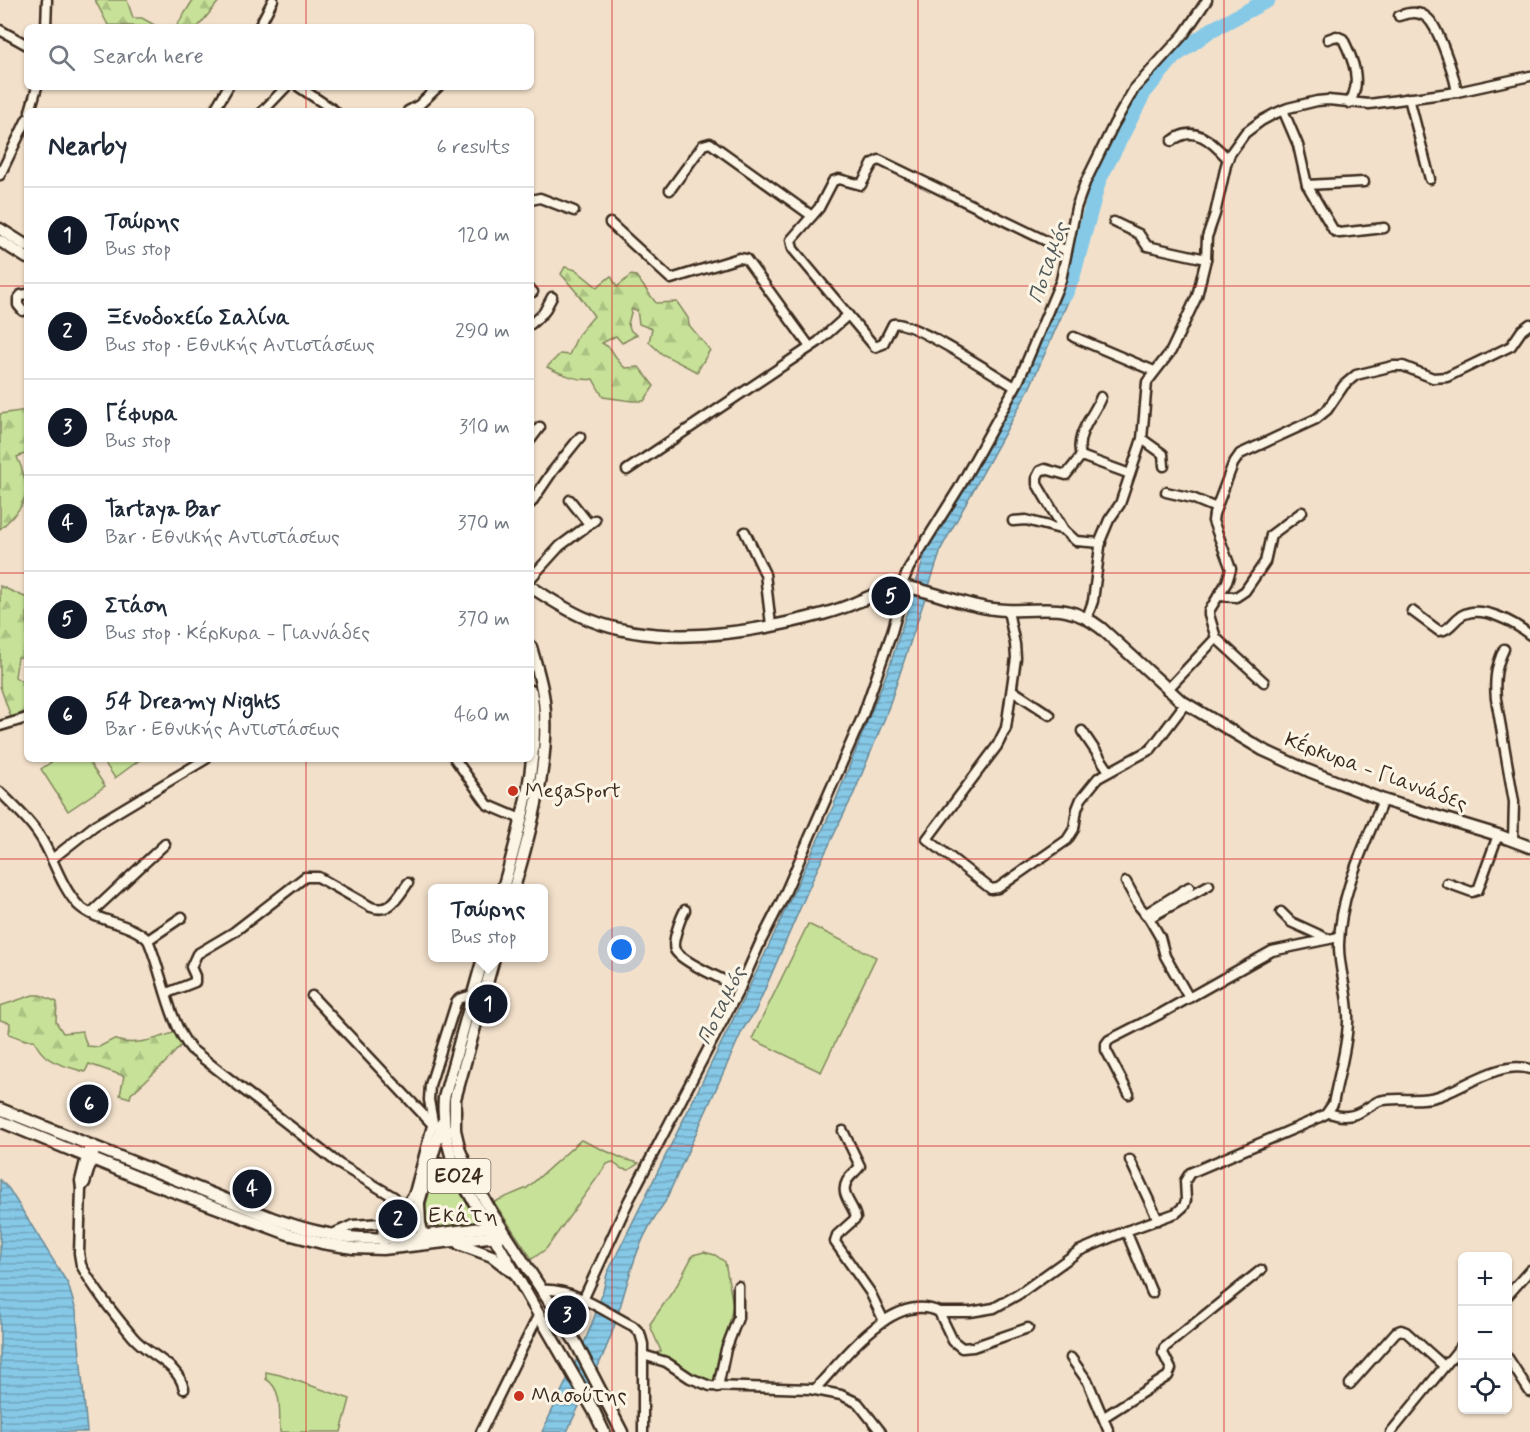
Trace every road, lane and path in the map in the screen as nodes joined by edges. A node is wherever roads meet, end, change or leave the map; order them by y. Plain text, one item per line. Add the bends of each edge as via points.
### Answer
1 (47, 0) edge
2 (273, 0) edge
3 (1207, 0) edge
4 (1399, 16) dead end
5 (46, 24) edge
6 (261, 24) edge
7 (0, 30) edge
8 (1328, 39) dead end
9 (24, 43) edge
10 (1530, 76) edge
11 (36, 90) edge
12 (226, 90) edge
13 (283, 90) edge
14 (303, 90) edge
15 (435, 90) edge
16 (1457, 92) junction
17 (1409, 98) junction
18 (1349, 103) junction
19 (31, 108) edge
20 (216, 108) edge
21 (266, 108) edge
22 (330, 108) edge
23 (414, 108) edge
24 (1283, 110) junction
25 (24, 125) edge
26 (1172, 141) dead end
27 (1228, 159) junction
28 (0, 175) edge
29 (1430, 179) dead end
30 (1364, 182) dead end
31 (1307, 185) junction
32 (670, 190) dead end
33 (534, 198) edge
34 (574, 211) dead end
35 (812, 216) junction
36 (1114, 222) dead end
37 (610, 223) dead end
38 (0, 228) edge
39 (1384, 228) dead end
40 (0, 241) edge
41 (24, 244) edge
42 (1067, 251) junction
43 (24, 256) edge
44 (1206, 259) junction
45 (24, 294) edge
46 (552, 297) dead end
47 (23, 311) dead end
48 (848, 315) junction
49 (534, 321) edge
50 (1530, 324) edge
51 (1074, 336) dead end
52 (810, 347) junction
53 (1154, 371) junction
54 (1015, 387) junction
55 (1101, 397) dead end
56 (540, 427) dead end
57 (534, 435) edge
58 (580, 437) dead end
59 (1142, 440) junction
60 (1081, 456) junction
61 (1164, 466) dead end
62 (627, 470) dead end
63 (1130, 474) junction
64 (1166, 492) dead end
65 (534, 499) edge
66 (570, 500) dead end
67 (1216, 508) junction
68 (1302, 512) dead end
69 (1013, 520) dead end
70 (1064, 530) junction
71 (745, 532) dead end
72 (1101, 543) junction
73 (534, 575) edge
74 (907, 587) junction
75 (534, 589) edge
76 (1218, 596) junction
77 (1008, 611) junction
78 (1412, 611) dead end
79 (1087, 618) junction
80 (771, 625) junction
81 (1530, 635) edge
82 (1216, 638) junction
83 (1504, 649) dead end
84 (534, 659) edge
85 (1264, 682) dead end
86 (1012, 690) junction
87 (1167, 690) junction
88 (1185, 704) junction
89 (534, 713) edge
90 (1050, 715) dead end
91 (24, 719) edge
92 (0, 726) edge
93 (1083, 731) dead end
94 (534, 736) edge
95 (201, 762) edge
96 (457, 762) edge
97 (530, 762) edge
98 (1109, 771) junction
99 (0, 792) edge
100 (1383, 800) junction
101 (521, 819) junction
102 (1498, 835) junction
103 (1513, 840) junction
104 (165, 844) dead end
105 (1530, 847) edge
106 (52, 859) junction
107 (1126, 882) dead end
108 (408, 883) dead end
109 (1447, 883) dead end
110 (504, 884) edge
111 (515, 884) edge
112 (1209, 885) dead end
113 (1189, 887) dead end
114 (685, 910) dead end
115 (1281, 912) dead end
116 (91, 914) junction
117 (1147, 916) junction
118 (182, 917) dead end
119 (1339, 937) junction
120 (1328, 939) junction
121 (148, 940) junction
122 (482, 962) edge
123 (493, 962) edge
124 (740, 988) junction
125 (167, 993) junction
126 (472, 994) junction
127 (312, 996) dead end
128 (1189, 998) junction
129 (1530, 1069) edge
130 (1129, 1094) dead end
131 (0, 1109) edge
132 (1328, 1112) junction
133 (0, 1121) edge
134 (438, 1123) junction
135 (843, 1131) dead end
136 (91, 1152) junction
137 (1130, 1160) dead end
138 (428, 1168) junction
139 (458, 1174) junction
140 (419, 1202) junction
141 (399, 1206) junction
142 (1158, 1220) junction
143 (382, 1223) junction
144 (503, 1230) junction
145 (1125, 1231) junction
146 (490, 1232) junction
147 (330, 1235) junction
148 (424, 1240) junction
149 (409, 1241) junction
150 (453, 1242) junction
151 (383, 1244) junction
152 (1261, 1270) dead end
153 (515, 1274) junction
154 (1528, 1276) edge
155 (738, 1286) dead end
156 (542, 1290) junction
157 (1512, 1290) edge
158 (1152, 1293) dead end
159 (583, 1300) junction
160 (939, 1312) junction
161 (539, 1314) junction
162 (884, 1321) junction
163 (1028, 1328) dead end
164 (1458, 1350) edge
165 (643, 1354) junction
166 (1071, 1358) dead end
167 (1509, 1360) edge
168 (1444, 1366) junction
169 (1350, 1384) dead end
170 (718, 1387) junction
171 (184, 1389) dead end
172 (815, 1389) junction
173 (1530, 1392) edge
174 (1104, 1417) junction
175 (602, 1430) edge
176 (481, 1432) edge
177 (622, 1432) edge
178 (643, 1432) edge
179 (881, 1432) edge
180 (1109, 1432) edge
181 (1391, 1432) edge

1 - 5 street
2 - 6 street
3 - 42 street via 1184,34 1134,89 1114,123 1082,191
4 - 16 street via 1417,13 1434,25 1453,69
7 - 9 street
8 - 18 street via 1343,39 1354,66 1356,91
10 - 16 street
11 - 19 street
12 - 20 street
13 - 21 street
14 - 22 street
15 - 23 street
16 - 17 street
17 - 18 street
17 - 29 street
18 - 24 street via 1328,100
24 - 27 street via 1245,133
24 - 31 street via 1298,145
25 - 28 street
26 - 27 street via 1181,135 1197,134 1212,142
27 - 44 street via 1207,237
30 - 31 street
31 - 39 street via 1336,233
32 - 35 street via 703,145 710,143
33 - 34 street
35 - 42 street via 833,181 861,185 873,163 879,160
35 - 48 street via 792,238 791,247
36 - 44 street via 1140,235 1147,246
37 - 52 street via 671,279 746,259
38 - 41 main road
40 - 43 main road
42 - 54 street via 1061,280
44 - 53 street via 1197,296 1171,351
45 - 47 street via 18,299
46 - 49 street
48 - 52 street
48 - 54 street via 876,347 883,344 893,324 899,323 926,333
50 - 67 street via 1511,346 1447,377 1433,378 1403,366 1356,375 1316,419 1240,454
51 - 53 street
52 - 62 street
53 - 59 street via 1148,382
54 - 74 street via 909,568
55 - 60 street via 1080,438
56 - 57 street
58 - 65 street
59 - 61 street via 1163,453
59 - 63 street
60 - 63 street
60 - 70 street via 1066,475 1045,469 1037,477 1038,486
63 - 72 street
64 - 67 street
66 - 73 street via 592,522 560,546
67 - 76 street via 1213,521 1232,569
68 - 76 street via 1270,535 1265,562 1245,591 1236,597
69 - 70 street
70 - 72 street via 1076,541
71 - 80 street via 765,574
72 - 79 street
74 - 77 main road, Κέρκυρα - Γιαννάδες
74 - 80 main road via 886,590 836,610
74 - 124 street via 863,715
75 - 80 main road via 591,621 638,631 704,635
76 - 82 street via 1209,615
77 - 79 main road, Κέρκυρα - Γιαννάδες via 1062,609
77 - 86 street via 1016,651
78 - 81 street via 1439,632 1463,615 1477,612 1504,619
79 - 87 main road, Κέρκυρα - Γιαννάδες
82 - 85 street
82 - 87 street
83 - 103 street via 1494,681 1514,802
84 - 111 main road via 544,700 545,737 531,828
86 - 90 street
86 - 98 street via 1002,739 927,839 989,888 996,889 1067,840 1074,829 1081,799
87 - 88 main road, Κέρκυρα - Γιαννάδες
88 - 98 street via 1151,749
88 - 100 main road, Κέρκυρα - Γιαννάδες via 1263,750
89 - 94 main road
91 - 92 street
93 - 98 street
95 - 106 street via 94,826
96 - 101 street via 488,805
97 - 101 main road
99 - 106 street via 34,828
100 - 102 main road, Κέρκυρα - Γιαννάδες
100 - 119 street via 1347,889
101 - 110 main road
102 - 103 main road, Κέρκυρα - Γιαννάδες
102 - 109 street via 1478,890 1472,892
103 - 105 main road, Κέρκυρα - Γιαννάδες
104 - 116 street
106 - 116 street via 76,903
107 - 117 street
108 - 125 street via 393,904 380,909 318,877 305,877 234,932 197,954 191,967 195,982
112 - 117 street
113 - 117 street
114 - 124 street via 675,951
115 - 120 street
116 - 121 street via 136,931
117 - 128 street
118 - 121 street
119 - 120 street
119 - 132 street via 1348,1021 1333,1104
120 - 128 street via 1272,951
121 - 125 street
122 - 126 main road, ΕΟ24
123 - 144 main road, ΕΟ24 via 454,1099 454,1120 464,1161
124 - 159 street via 629,1200
125 - 141 street via 191,1048 339,1164 394,1197
126 - 134 main road, ΕΟ24
126 - 134 street via 456,1003 430,1085
127 - 134 street
128 - 130 street via 1107,1042 1106,1050
129 - 132 street via 1503,1069 1425,1099 1377,1102 1349,1117
131 - 136 main road
132 - 142 street via 1190,1173 1185,1180 1184,1206
133 - 136 main road
134 - 138 main road
134 - 139 main road, ΕΟ24
134 - 141 street via 414,1193
135 - 162 street via 861,1166 844,1188 856,1218 837,1234 835,1242 870,1292
136 - 147 main road
136 - 151 main road via 150,1182 300,1238 345,1247
136 - 171 street via 81,1188 78,1253 82,1268 134,1338 177,1372
137 - 142 street
138 - 139 main road via 448,1165
138 - 140 main road
139 - 146 main road, ΕΟ24
140 - 148 main road
140 - 149 main road via 409,1226
141 - 143 street via 396,1214
142 - 145 street
143 - 147 street via 353,1225
143 - 151 street
144 - 146 main road
144 - 156 main road, ΕΟ24
145 - 158 street
145 - 160 street via 1079,1251 994,1308
146 - 148 main road
146 - 150 main road
146 - 153 main road, ΕΟ24
147 - 151 main road
148 - 149 main road
148 - 150 main road
149 - 151 main road
150 - 153 main road via 492,1256
152 - 174 street via 1164,1348 1170,1374
153 - 161 main road, ΕΟ24
154 - 157 street
155 - 170 street via 738,1318
156 - 159 street via 559,1290
156 - 177 main road, ΕΟ24 via 576,1343
159 - 165 street via 640,1333
160 - 162 street via 916,1308
160 - 163 street via 953,1341 962,1348
161 - 175 main road, ΕΟ24
161 - 176 street
162 - 172 street
164 - 168 street
165 - 170 street via 666,1362 697,1382
165 - 178 street
166 - 174 street via 1088,1382
167 - 173 street
168 - 169 street via 1401,1330
168 - 181 street
170 - 172 street
172 - 179 street via 855,1400
174 - 180 street

